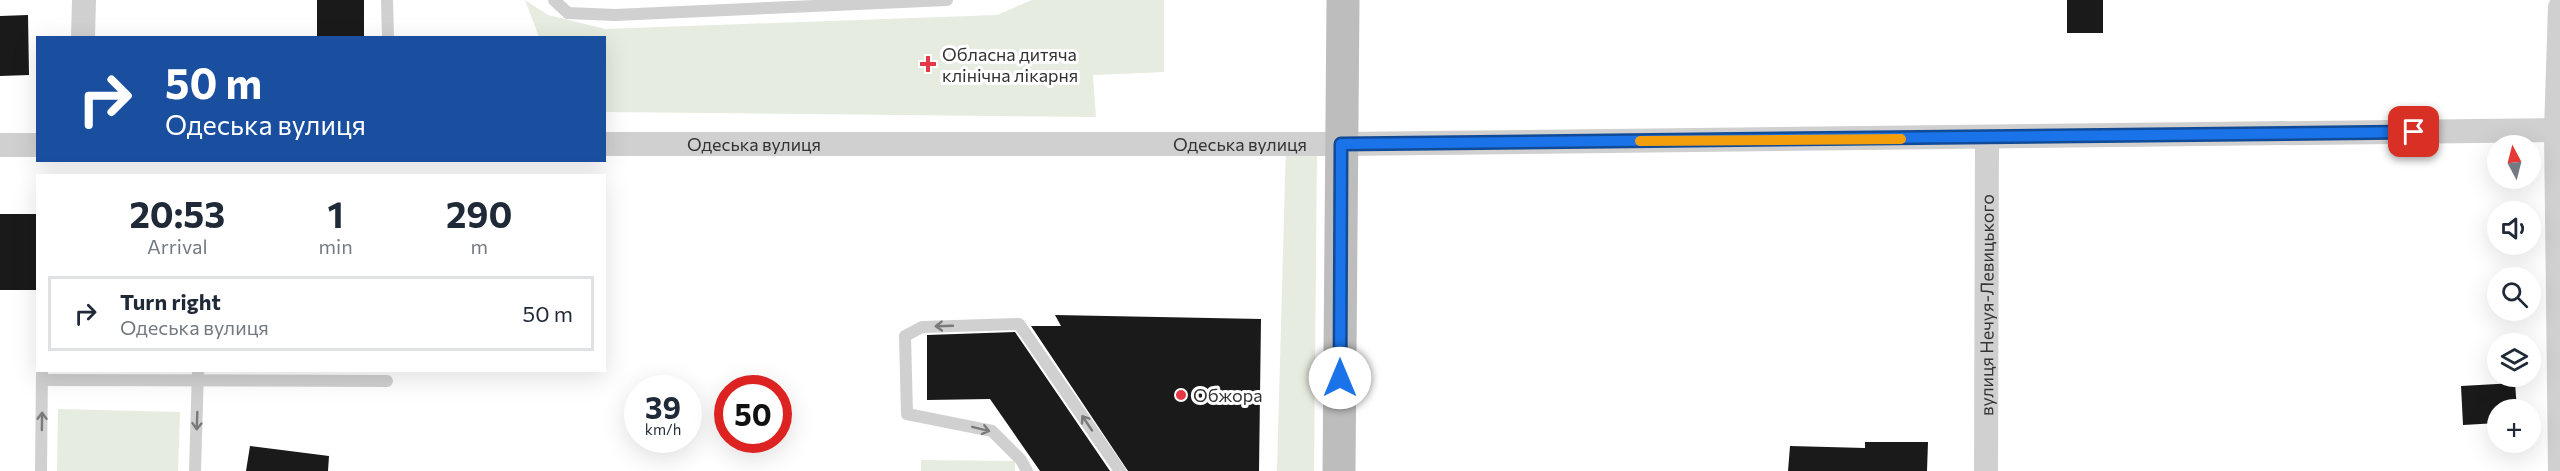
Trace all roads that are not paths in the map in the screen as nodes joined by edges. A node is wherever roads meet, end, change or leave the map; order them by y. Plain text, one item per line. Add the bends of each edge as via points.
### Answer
1 (84, 0) edge
2 (387, 0) edge
3 (554, 0) edge
4 (947, 0) edge
5 (1343, 0) edge
6 (2560, 7) edge
7 (83, 36) edge
8 (388, 36) edge
9 (2558, 130) edge
10 (1987, 138) junction
11 (606, 144) edge
12 (1341, 144) junction
13 (0, 145) edge
14 (36, 145) edge
15 (42, 375) edge
16 (198, 376) edge
17 (387, 381) dead end
18 (41, 471) edge
19 (195, 471) edge
20 (1027, 471) edge
21 (1120, 471) edge
22 (1339, 471) edge
23 (1986, 471) edge
24 (2560, 471) edge

1 - 7 street
2 - 8 lane
3 - 4 lane via 568,13 615,15
5 - 12 main road
6 - 9 street
9 - 10 street, Одеська вулиця
9 - 24 street
10 - 12 street, Одеська вулиця
10 - 23 street, вулиця Нечуя-Левицького
11 - 12 street, Одеська вулиця
12 - 22 main road
13 - 14 street
15 - 16 lane
18 -> 15 lane
16 - 17 lane
16 -> 19 lane
21 -> 20 lane via 1020,324 922,327 905,336 907,414 992,431

